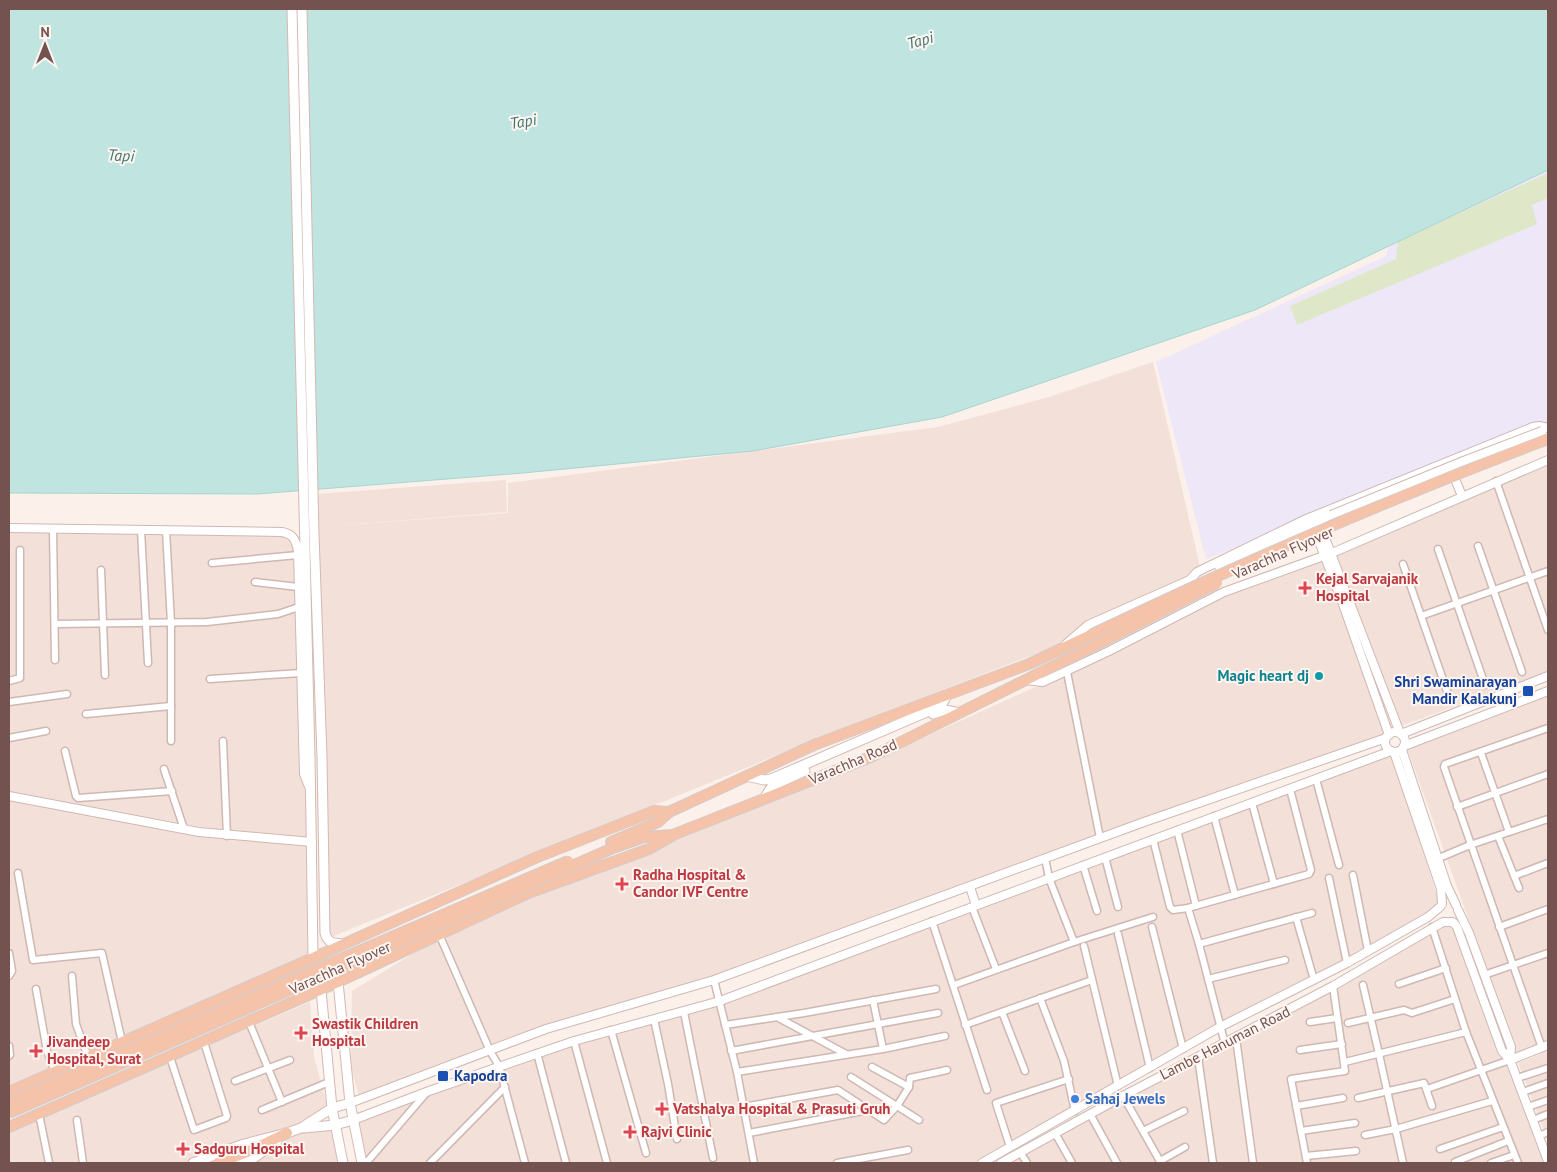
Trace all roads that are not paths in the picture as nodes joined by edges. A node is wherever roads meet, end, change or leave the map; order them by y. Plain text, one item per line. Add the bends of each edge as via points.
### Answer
1 (292, 9) edge
2 (302, 9) edge
3 (1547, 432) edge
4 (1548, 446) edge
5 (1548, 460) edge
6 (1448, 462) junction
7 (1496, 481) junction
8 (1462, 496) junction
9 (1315, 522) junction
10 (9, 528) edge
11 (53, 529) junction
12 (141, 530) junction
13 (166, 530) junction
14 (1478, 546) dead end
15 (1438, 549) dead end
16 (20, 550) dead end
17 (1328, 554) junction
18 (298, 555) junction
19 (212, 563) dead end
20 (1402, 564) dead end
21 (101, 570) dead end
22 (1548, 571) edge
23 (1530, 577) junction
24 (1190, 580) junction
25 (255, 582) dead end
26 (298, 587) junction
27 (1494, 590) junction
28 (1457, 604) junction
29 (299, 607) junction
30 (1421, 616) junction
31 (171, 623) junction
32 (55, 624) junction
33 (103, 624) junction
34 (146, 624) junction
35 (1548, 630) edge
36 (1061, 649) junction
37 (55, 660) dead end
38 (148, 663) dead end
39 (1067, 672) junction
40 (1522, 672) dead end
41 (301, 673) junction
42 (105, 675) dead end
43 (1548, 676) edge
44 (210, 679) dead end
45 (1026, 680) junction
46 (9, 681) edge
47 (1534, 681) junction
48 (1485, 685) dead end
49 (1548, 691) edge
50 (67, 694) dead end
51 (1538, 694) junction
52 (1449, 697) dead end
53 (9, 702) edge
54 (171, 706) junction
55 (86, 714) dead end
56 (1548, 728) edge
57 (46, 731) dead end
58 (1400, 734) junction
59 (1388, 736) junction
60 (9, 738) edge
61 (171, 740) dead end
62 (223, 741) dead end
63 (1398, 750) junction
64 (65, 751) dead end
65 (1481, 752) junction
66 (164, 769) dead end
67 (1548, 774) edge
68 (1316, 779) junction
69 (1290, 789) junction
70 (172, 791) junction
71 (311, 791) junction
72 (1496, 793) junction
73 (9, 796) edge
74 (1252, 803) junction
75 (1457, 807) junction
76 (669, 812) junction
77 (1214, 816) junction
78 (1548, 818) edge
79 (184, 829) junction
80 (1177, 830) junction
81 (1509, 832) junction
82 (675, 834) junction
83 (227, 836) junction
84 (1498, 836) junction
85 (1100, 838) junction
86 (1153, 839) junction
87 (312, 842) junction
88 (612, 845) junction
89 (1470, 845) junction
90 (1104, 857) junction
91 (1045, 858) junction
92 (1439, 858) junction
93 (1548, 863) edge
94 (1338, 864) dead end
95 (1083, 865) junction
96 (18, 873) dead end
97 (1353, 875) dead end
98 (1514, 876) junction
99 (1049, 878) junction
100 (1330, 878) dead end
101 (1274, 884) junction
102 (970, 887) junction
103 (1519, 888) dead end
104 (1235, 895) junction
105 (1441, 905) junction
106 (974, 906) junction
107 (1196, 906) junction
108 (1118, 907) dead end
109 (1188, 908) junction
110 (1457, 908) junction
111 (1548, 909) edge
112 (1098, 911) dead end
113 (1312, 912) dead end
114 (408, 915) junction
115 (1153, 917) dead end
116 (1296, 917) junction
117 (932, 921) junction
118 (1449, 921) junction
119 (1152, 927) dead end
120 (1432, 927) junction
121 (1499, 927) junction
122 (325, 933) junction
123 (439, 934) junction
124 (1118, 934) dead end
125 (312, 935) junction
126 (1074, 942) junction
127 (420, 943) junction
128 (344, 944) junction
129 (1199, 944) junction
130 (1084, 946) dead end
131 (1368, 951) junction
132 (9, 953) edge
133 (1548, 955) edge
134 (313, 958) junction
135 (1285, 960) dead end
136 (1347, 963) junction
137 (1513, 966) junction
138 (1446, 968) junction
139 (996, 969) junction
140 (9, 976) edge
141 (72, 976) dead end
142 (1484, 976) junction
143 (1208, 979) junction
144 (714, 980) junction
145 (1092, 980) junction
146 (1314, 980) junction
147 (338, 982) junction
148 (1399, 984) dead end
149 (954, 985) junction
150 (1333, 986) junction
151 (1363, 986) dead end
152 (36, 989) dead end
153 (936, 989) dead end
154 (321, 990) junction
155 (1040, 998) junction
156 (1455, 998) junction
157 (874, 1000) junction
158 (720, 1001) junction
159 (340, 1003) junction
160 (322, 1005) junction
161 (684, 1012) junction
162 (1002, 1012) junction
163 (938, 1013) dead end
164 (187, 1014) junction
165 (777, 1017) junction
166 (1337, 1018) junction
167 (1371, 1018) junction
168 (654, 1019) junction
169 (249, 1022) junction
170 (1310, 1022) dead end
171 (878, 1023) junction
172 (1348, 1023) dead end
173 (725, 1025) junction
174 (966, 1025) junction
175 (1220, 1027) junction
176 (611, 1030) junction
177 (1466, 1032) junction
178 (812, 1036) junction
179 (945, 1036) dead end
180 (1236, 1038) junction
181 (574, 1040) junction
182 (122, 1042) junction
183 (202, 1043) junction
184 (1225, 1044) junction
185 (1342, 1044) junction
186 (9, 1046) edge
187 (1545, 1047) edge
188 (882, 1049) junction
189 (1183, 1049) junction
190 (1300, 1050) dead end
191 (490, 1051) junction
192 (731, 1052) junction
193 (537, 1053) junction
194 (846, 1054) junction
195 (1380, 1054) junction
196 (9, 1056) edge
197 (170, 1056) junction
198 (88, 1057) junction
199 (1198, 1057) junction
200 (290, 1060) dead end
201 (1510, 1060) junction
202 (1345, 1062) junction
203 (499, 1066) junction
204 (872, 1068) dead end
205 (1150, 1068) junction
206 (1548, 1068) edge
207 (269, 1069) junction
208 (947, 1070) dead end
209 (1025, 1071) dead end
210 (1481, 1071) junction
211 (54, 1072) junction
212 (737, 1072) junction
213 (851, 1077) dead end
214 (1517, 1078) junction
215 (1069, 1079) junction
216 (235, 1082) dead end
217 (329, 1082) junction
218 (1548, 1083) edge
219 (1118, 1086) junction
220 (505, 1087) junction
221 (909, 1087) junction
222 (1427, 1089) junction
223 (987, 1090) dead end
224 (428, 1091) junction
225 (9, 1092) edge
226 (1387, 1092) junction
227 (1523, 1092) junction
228 (1123, 1096) junction
229 (1343, 1098) dead end
230 (1358, 1098) dead end
231 (1548, 1100) edge
232 (1492, 1101) junction
233 (9, 1102) edge
234 (282, 1102) junction
235 (350, 1103) junction
236 (897, 1106) junction
237 (1296, 1106) junction
238 (1432, 1106) dead end
239 (743, 1107) junction
240 (1528, 1107) junction
241 (332, 1108) junction
242 (262, 1110) dead end
243 (868, 1110) junction
244 (1075, 1110) junction
245 (1184, 1111) dead end
246 (9, 1112) edge
247 (39, 1114) junction
248 (1090, 1114) junction
249 (1548, 1114) edge
250 (77, 1120) dead end
251 (353, 1120) junction
252 (919, 1120) dead end
253 (1533, 1120) junction
254 (1355, 1123) dead end
255 (335, 1125) junction
256 (9, 1126) edge
257 (1503, 1127) junction
258 (301, 1128) junction
259 (1396, 1129) junction
260 (1143, 1131) junction
261 (1302, 1131) junction
262 (1548, 1132) edge
263 (749, 1133) junction
264 (1055, 1133) junction
265 (287, 1134) junction
266 (1365, 1135) dead end
267 (1539, 1136) junction
268 (677, 1139) dead end
269 (1508, 1141) junction
270 (1010, 1147) junction
271 (1185, 1147) dead end
272 (1440, 1149) dead end
273 (908, 1150) dead end
274 (1356, 1151) dead end
275 (1547, 1151) edge
276 (1020, 1152) junction
277 (646, 1153) dead end
278 (1514, 1155) junction
279 (712, 1158) dead end
280 (1307, 1160) edge
281 (254, 1161) edge
282 (1548, 1161) edge
283 (853, 1162) edge
284 (1161, 1162) edge
285 (1455, 1162) dead end
286 (49, 1163) edge
287 (83, 1163) edge
288 (193, 1163) edge
289 (218, 1163) edge
290 (240, 1163) edge
291 (343, 1163) edge
292 (362, 1163) edge
293 (366, 1163) edge
294 (430, 1163) edge
295 (525, 1163) edge
296 (566, 1163) edge
297 (607, 1163) edge
298 (754, 1163) edge
299 (837, 1163) edge
300 (982, 1163) edge
301 (1001, 1163) edge
302 (1027, 1163) edge
303 (1072, 1163) edge
304 (1117, 1163) edge
305 (1213, 1163) edge
306 (1253, 1163) edge
307 (1403, 1163) edge
308 (1491, 1163) edge
309 (1518, 1163) edge

1 - 71 main road
2 - 122 main road
3 - 6 street via 1539,426 1533,427
3 - 9 street, bridge via 1461,462
3 - 36 main road, Varachha Flyover, bridge via 1472,468 1195,584
4 - 45 main road, Varachha Flyover, bridge via 1322,536 1198,591
5 - 7 street
6 - 8 street
6 - 24 street via 1289,526 1197,572
7 - 8 street
7 - 23 street
8 - 17 street
9 - 17 street
9 - 24 street
10 - 11 street
11 - 12 street
11 - 32 street
12 - 13 street
12 - 34 street
13 - 18 street via 289,533 297,544
13 - 31 street
14 - 27 street
15 - 28 street
16 - 46 street via 20,678
17 - 39 street via 1224,592
17 - 58 street
17 - 59 street
18 - 19 street
18 - 26 street
20 - 30 street
21 - 33 street
22 - 23 street
23 - 27 street
23 - 35 street
24 - 36 street via 1088,625
25 - 26 street
26 - 29 street
27 - 28 street
27 - 40 street
28 - 30 street
28 - 48 street
29 - 31 street via 273,614
29 - 41 street
30 - 52 street
31 - 34 street
31 - 54 street
32 - 33 street
32 - 37 street
33 - 34 street
33 - 42 street
34 - 38 street
36 - 76 main road, Varachha Flyover via 814,745
39 - 45 street via 1043,682
39 - 85 street
41 - 44 street
41 - 71 street via 304,774
43 - 47 street
45 - 82 main road, Varachha Road via 873,756
47 - 51 street
47 - 58 street
49 - 51 street
50 - 53 street
51 - 63 street
54 - 55 street
54 - 61 street
56 - 65 street
57 - 60 street
58 - 59 street via 1395,732
58 - 63 street via 1405,738
59 - 63 street via 1386,744
59 - 85 street
62 - 83 street
63 - 68 street
63 - 92 street
63 - 105 street via 1440,889
64 - 70 street via 78,798
65 - 72 street
65 - 75 street via 1444,765
66 - 70 street
67 - 72 street
68 - 69 street
68 - 94 street
69 - 74 street
69 - 101 street via 1312,872
70 - 79 street
71 - 87 main road
72 - 75 street
72 - 81 street
73 - 79 street
74 - 77 street
74 - 101 street
75 - 89 street
76 - 88 main road, Varachha Flyover via 658,822
76 - 114 main road via 654,811 602,831
77 - 80 street
77 - 104 street
78 - 81 street
79 - 83 street
80 - 86 street
80 - 107 street
81 - 84 street
82 - 88 main road, Varachha Flyover
82 - 123 main road via 649,849 528,893
83 - 87 street
84 - 89 street
84 - 98 street
85 - 91 street
86 - 90 street
86 - 109 street via 1172,909
87 - 125 main road
88 - 233 main road, Varachha Flyover, bridge
88 - 246 main road, Varachha Flyover, bridge
89 - 92 street
89 - 121 street
90 - 95 street
90 - 108 street
91 - 99 street
91 - 102 street
92 - 110 street
93 - 98 street
95 - 99 street
95 - 112 street
96 - 182 street via 33,960 102,953
97 - 131 street
98 - 103 street
99 - 106 street
99 - 126 street
100 - 136 street
101 - 104 street
102 - 106 street
102 - 144 street
104 - 107 street
105 - 110 street via 1447,901
105 - 118 street via 1440,916
105 - 131 street via 1428,917
106 - 117 street
106 - 139 street
107 - 109 street
109 - 129 street
110 - 118 street via 1454,919
110 - 142 street
111 - 121 street
113 - 116 street
114 - 127 main road via 421,918 426,925 426,934
114 - 128 main road
115 - 126 street
116 - 129 street
116 - 146 street
117 - 149 street
117 - 158 street
118 - 120 street, Lambe Hanuman Road
118 - 201 street via 1457,927 1502,1051
119 - 189 street
120 - 138 street
120 - 150 street, Lambe Hanuman Road
121 - 137 street
122 - 125 main road
122 - 128 main road via 331,943
123 - 127 main road
123 - 191 street
124 - 205 street
125 - 134 main road
126 - 139 street
127 - 147 main road
128 - 134 main road
129 - 143 street
130 - 145 street
131 - 136 street
132 - 140 street via 12,971
133 - 137 street
134 - 164 main road
135 - 143 street
136 - 146 street
137 - 142 street
137 - 187 street
138 - 148 street
138 - 156 street
139 - 149 street
141 - 198 street via 76,1024
142 - 201 street via 1511,1047
143 - 175 street
144 - 158 street
144 - 191 street via 546,1029
145 - 155 street
145 - 219 street
146 - 175 street
147 - 154 main road
147 - 159 main road
149 - 174 street
150 - 166 street
150 - 180 street, Lambe Hanuman Road
151 - 167 street
152 - 211 street
153 - 157 street
154 - 160 main road
154 - 169 main road
155 - 162 street
155 - 215 street
156 - 167 street via 1412,1012 1404,1010
156 - 177 street
157 - 165 street
157 - 171 street
158 - 161 street
158 - 173 street
159 - 160 main road via 331,998
159 - 235 main road
160 - 217 main road
161 - 168 street
161 - 279 street
162 - 174 street
162 - 209 street
163 - 171 street
164 - 182 main road
164 - 183 main road
165 - 173 street
165 - 178 street
166 - 170 street
166 - 185 street
167 - 172 street
167 - 195 street
168 - 176 street
168 - 268 street
169 - 183 main road
169 - 207 street
171 - 178 street
171 - 188 street
173 - 192 street
174 - 223 street
175 - 184 street
175 - 189 street
176 - 181 street
176 - 277 street
177 - 195 street
177 - 210 street
178 - 192 street
178 - 194 street
179 - 188 street
180 - 184 street, Lambe Hanuman Road
180 - 306 street
181 - 193 street
181 - 297 street
182 - 198 main road
183 - 197 main road
183 - 197 street via 226,1118 194,1130
184 - 199 street, Lambe Hanuman Road
185 - 190 street
185 - 202 street
186 - 196 street
187 - 201 street
188 - 194 street
189 - 205 street
191 - 203 street
191 - 235 street
192 - 212 street
193 - 203 street
193 - 296 street
194 - 212 street
195 - 202 street
195 - 226 street
197 - 247 main road
198 - 211 main road
199 - 228 street, Lambe Hanuman Road
199 - 305 street
200 - 207 street
201 - 210 street
201 - 214 street
202 - 237 street via 1345,1071 1291,1079
203 - 220 street
203 - 224 street
204 - 221 street
205 - 219 street
206 - 214 street
207 - 216 street
207 - 234 street
208 - 221 street via 910,1078
210 - 222 street
210 - 232 street
211 - 225 main road
212 - 239 street
213 - 236 street
214 - 227 street
215 - 244 street
215 - 270 street via 996,1104
217 - 234 street
217 - 241 main road
218 - 227 street
219 - 244 street
220 - 294 street
220 - 295 street
221 - 236 street
222 - 226 street via 1424,1083
222 - 238 street
224 - 251 street
224 - 293 street
226 - 230 street
226 - 259 street
227 - 240 street
228 - 248 street, Lambe Hanuman Road
228 - 260 street
229 - 237 street
231 - 240 street
232 - 257 street
232 - 259 street
234 - 242 street
235 - 241 main road
235 - 251 main road
236 - 243 street via 884,1120
236 - 252 street
237 - 261 street
239 - 243 street via 838,1090
239 - 263 street
240 - 253 street
241 - 255 main road
241 - 258 main road
243 - 263 street
244 - 270 street
245 - 260 street
247 - 256 main road
247 - 286 street
248 - 264 street, Lambe Hanuman Road
248 - 304 street
249 - 253 street
250 - 287 street
251 - 255 main road
251 - 292 main road
253 - 267 street
254 - 261 street
255 - 258 main road
255 - 291 main road
257 - 269 street
257 - 272 street
258 - 265 main road
259 - 266 street
259 - 307 street
260 - 284 street
261 - 280 street
262 - 267 street
263 - 298 street
264 - 276 street, Lambe Hanuman Road
264 - 303 street
265 - 281 main road
265 - 288 main road via 244,1144
265 - 289 main road
267 - 275 street
269 - 278 street
269 - 285 street
270 - 300 street
271 - 284 street
273 - 283 street
274 - 280 street
275 - 282 street
276 - 301 street, Lambe Hanuman Road
276 - 302 street
278 - 308 street
278 - 309 street
281 - 290 main road
283 - 299 street

